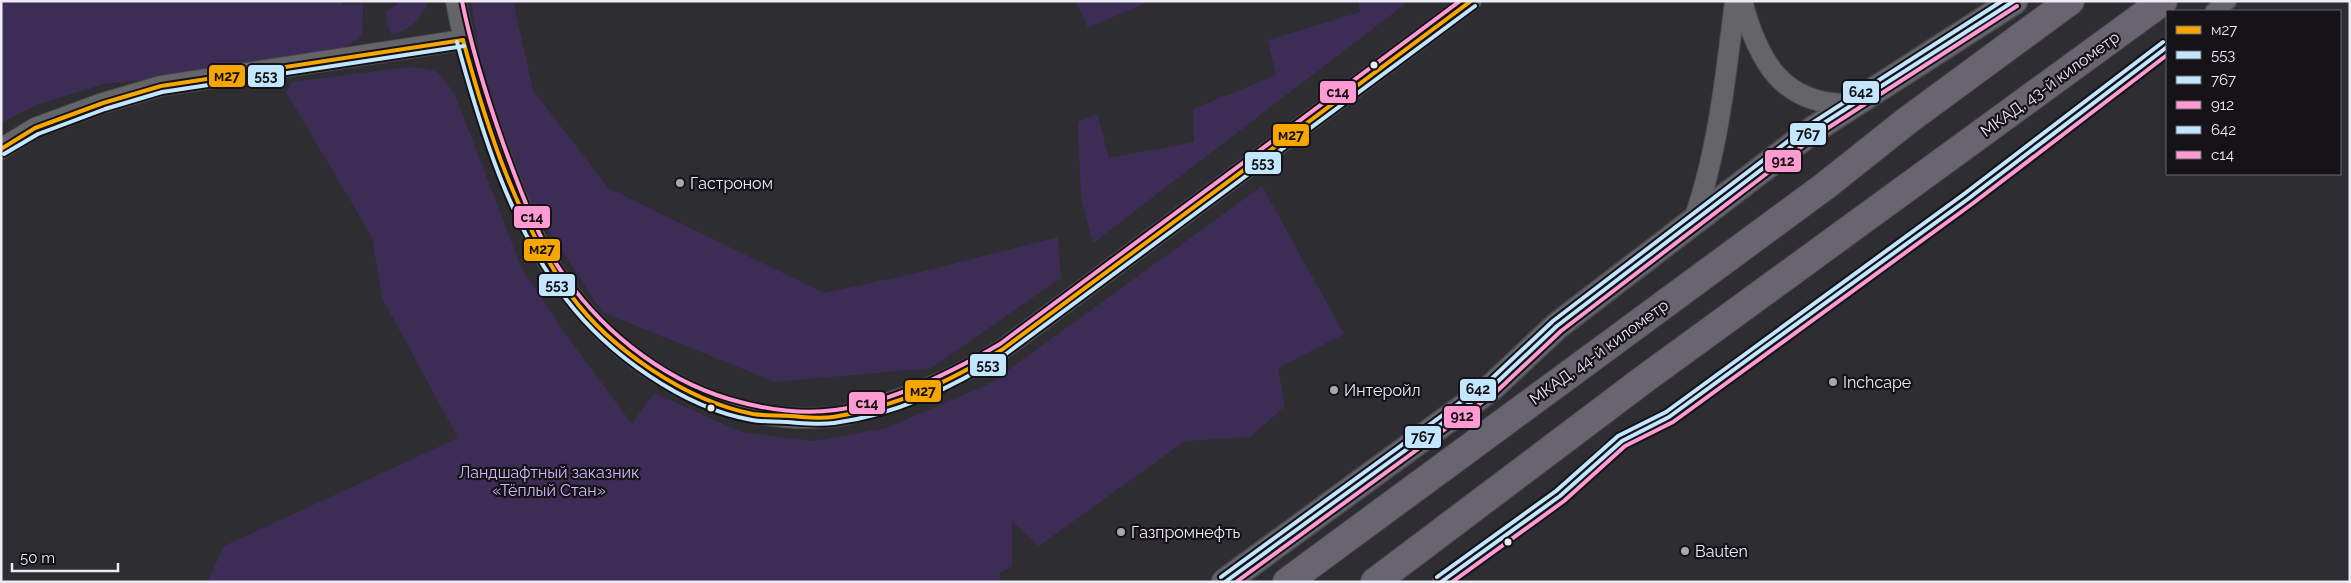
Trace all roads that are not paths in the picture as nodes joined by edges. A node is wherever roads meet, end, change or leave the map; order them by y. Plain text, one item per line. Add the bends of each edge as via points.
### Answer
1 (456, 1) edge
2 (1471, 1) edge
3 (1735, 1) edge
4 (1742, 1) edge
5 (2014, 1) edge
6 (2070, 1) edge
7 (2163, 1) edge
8 (2228, 1) edge
9 (2215, 10) edge
10 (463, 40) junction
11 (2166, 48) edge
12 (1852, 104) junction
13 (1, 149) edge
14 (1693, 222) junction
15 (1225, 582) edge
16 (1287, 582) edge
17 (1375, 582) edge
18 (1441, 582) edge

1 - 10 street
2 - 10 street via 1003,349 932,388 833,417 751,413 702,396 662,377 628,355 598,326 553,270 529,223 484,109
3 - 14 street via 1717,124
4 - 12 street via 1761,54 1788,88 1809,99
5 - 12 main road
6 - 16 highway, МКАД, 44-й километр via 1908,120 1825,186
7 - 17 highway, МКАД, 43-й километр via 1643,380
8 - 9 street
10 - 13 street via 161,86 35,128
11 - 18 street via 1968,200 1669,417 1622,441 1560,496
12 - 14 main road
14 - 15 main road via 1557,326 1492,386

